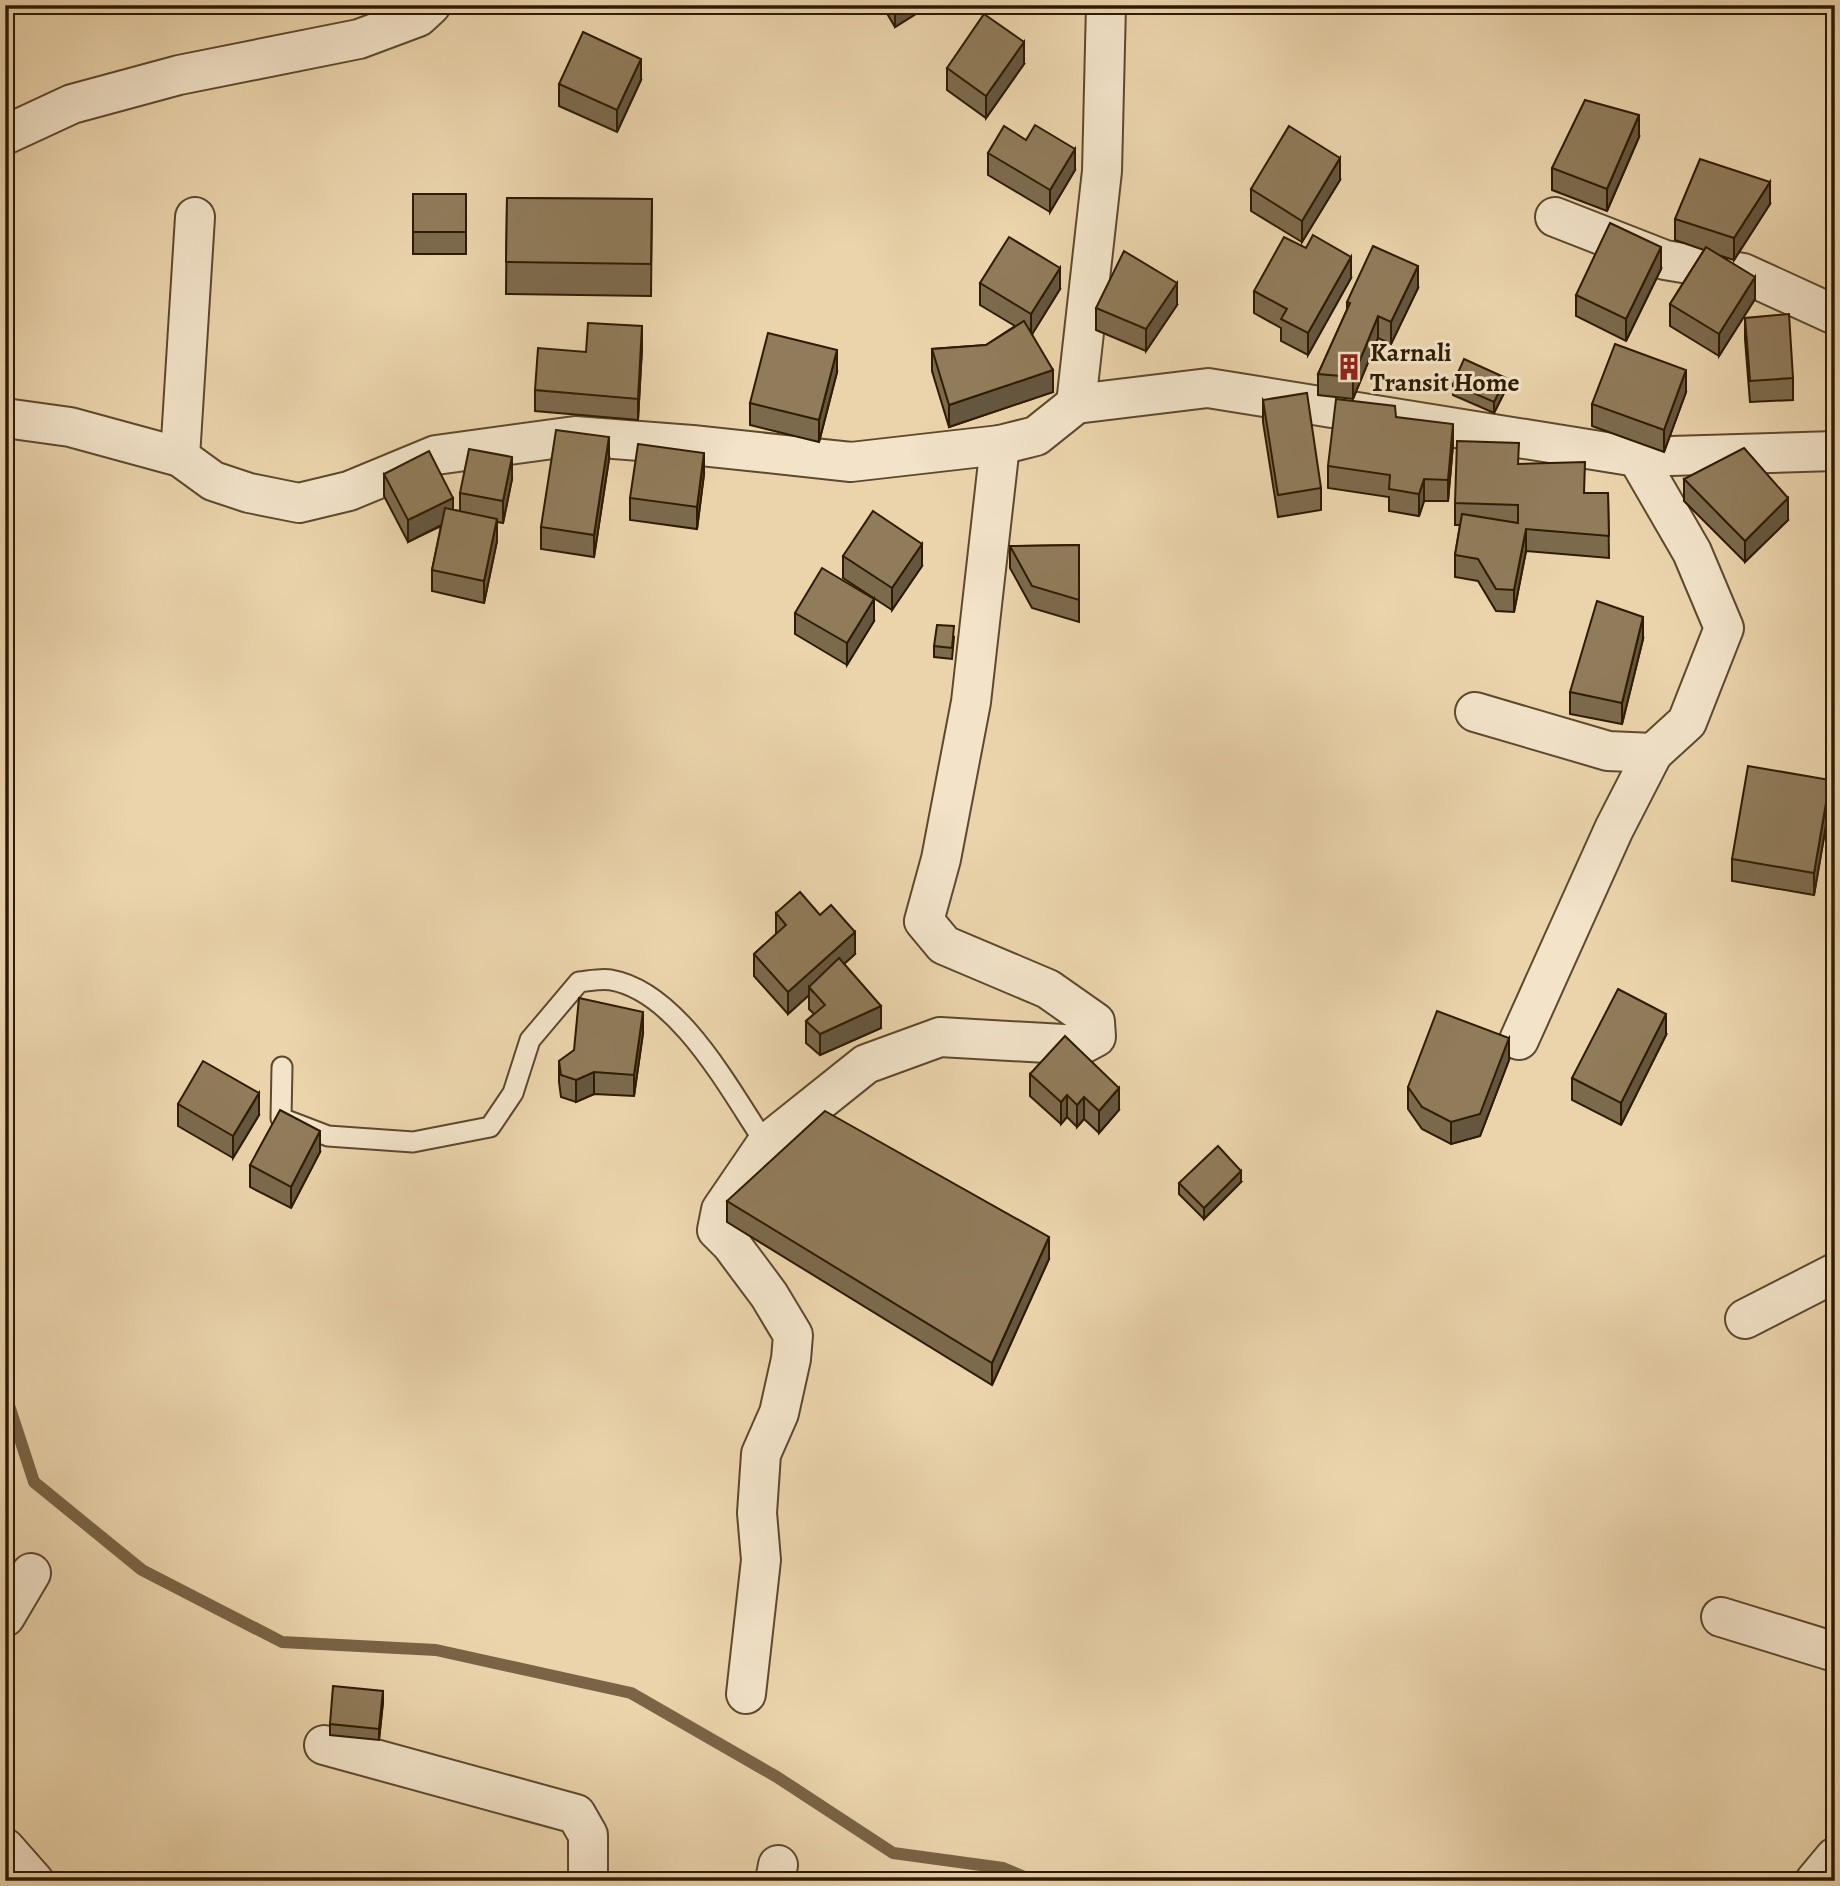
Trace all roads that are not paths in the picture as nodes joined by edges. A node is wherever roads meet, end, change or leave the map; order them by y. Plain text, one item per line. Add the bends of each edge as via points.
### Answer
1 (431, 5) edge
2 (1106, 5) edge
3 (5, 135) edge
4 (195, 217) dead end
5 (1555, 217) dead end
6 (1835, 315) edge
7 (1076, 404) junction
8 (5, 418) edge
9 (1000, 445) junction
10 (1835, 451) edge
11 (180, 457) junction
12 (1637, 457) junction
13 (1475, 712) dead end
14 (1653, 753) junction
15 (1519, 1040) dead end
16 (282, 1067) dead end
17 (766, 1144) junction
18 (1835, 1273) edge
19 (1745, 1319) dead end
20 (31, 1573) dead end
21 (1721, 1617) dead end
22 (5, 1618) edge
23 (1835, 1652) edge
24 (746, 1694) dead end
25 (324, 1745) dead end
26 (5, 1848) edge
27 (1835, 1857) edge
28 (34, 1881) edge
29 (588, 1881) edge
30 (1815, 1881) edge

1 - 3 street via 418,17 359,40 179,75 72,104
2 - 7 street via 1102,171
4 - 11 street
5 - 6 street via 1665,260 1743,273
7 - 9 street via 1035,436
7 - 12 street via 1208,388
8 - 11 street via 70,427
9 - 11 street via 851,462 575,436 436,455 349,491 299,503 212,481
9 - 17 street via 971,702 941,859 924,921 944,945 1048,989 1095,1021 1096,1037 1081,1045 940,1037 866,1064
10 - 12 street
12 - 14 street via 1692,552 1724,628 1687,722
13 - 14 street via 1608,751
14 - 15 street
16 - 17 lane via 281,1118 328,1136 413,1142 490,1128 513,1093 530,1040 579,982 610,979 649,995 691,1032
17 - 24 street via 721,1210 717,1230 769,1295 793,1335 779,1413 761,1454 757,1513 761,1560
18 - 19 street
20 - 22 street
21 - 23 street
25 - 29 street via 576,1814 588,1835
26 - 28 street
27 - 30 street

